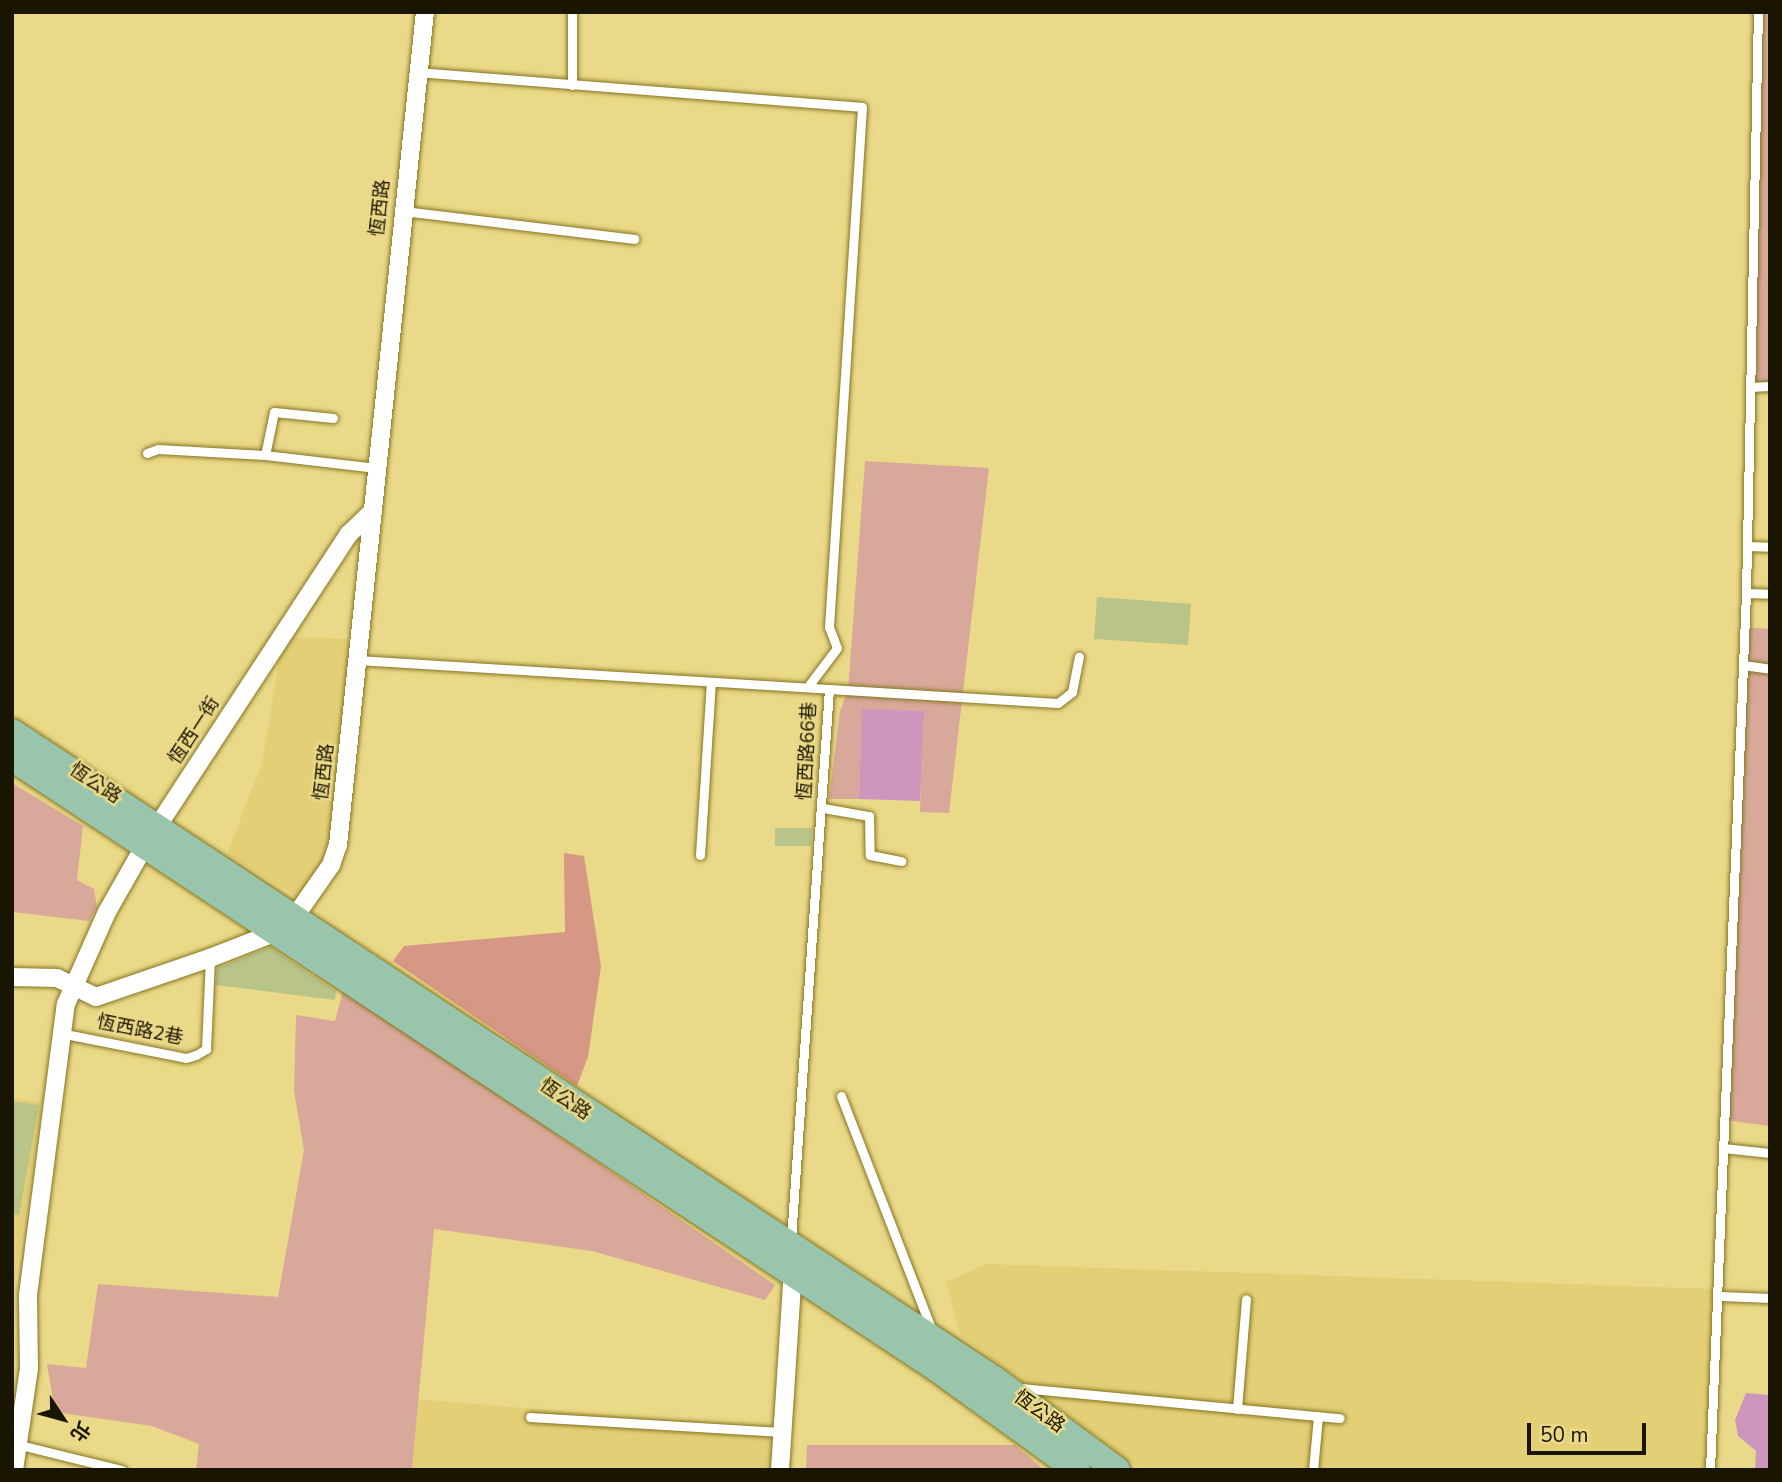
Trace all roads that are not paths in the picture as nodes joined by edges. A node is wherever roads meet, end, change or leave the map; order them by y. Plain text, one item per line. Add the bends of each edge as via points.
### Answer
1 (425, 12) edge
2 (1758, 12) edge
3 (572, 14) dead end
4 (418, 72) junction
5 (572, 85) junction
6 (402, 211) junction
7 (634, 239) dead end
8 (1770, 386) edge
9 (1751, 387) junction
10 (333, 418) dead end
11 (147, 453) dead end
12 (265, 455) junction
13 (376, 468) junction
14 (371, 513) junction
15 (1747, 546) junction
16 (1770, 547) edge
17 (1746, 593) junction
18 (1770, 594) edge
19 (1079, 657) dead end
20 (357, 660) junction
21 (1744, 665) junction
22 (1770, 669) edge
23 (711, 682) junction
24 (809, 685) junction
25 (829, 689) junction
26 (12, 732) edge
27 (12, 758) edge
28 (823, 808) junction
29 (158, 825) junction
30 (144, 847) junction
31 (700, 855) dead end
32 (901, 861) dead end
33 (296, 915) junction
34 (274, 933) junction
35 (210, 958) junction
36 (12, 977) edge
37 (74, 986) junction
38 (59, 1032) junction
39 (841, 1096) dead end
40 (1723, 1148) junction
41 (1770, 1153) edge
42 (791, 1245) junction
43 (794, 1279) junction
44 (20, 1294) edge
45 (1721, 1296) junction
46 (1770, 1298) edge
47 (1246, 1299) dead end
48 (935, 1340) junction
49 (21, 1353) edge
50 (1005, 1387) junction
51 (1237, 1409) junction
52 (530, 1416) dead end
53 (1318, 1416) junction
54 (1340, 1418) dead end
55 (782, 1432) junction
56 (20, 1445) junction
57 (13, 1470) edge
58 (122, 1470) edge
59 (780, 1470) edge
60 (1077, 1470) edge
61 (1117, 1470) edge
62 (1313, 1470) edge
63 (1710, 1470) edge

1 - 4 street, 恆西路
2 - 9 lane
3 - 5 lane
4 - 5 lane
4 - 6 street, 恆西路
5 - 24 lane via 862,107 829,627 837,648
6 - 7 lane
6 - 13 street, 恆西路
8 - 9 lane
9 - 15 lane
10 - 12 lane via 274,412
11 - 12 lane via 158,449
12 - 13 lane
13 - 14 street, 恆西路
14 - 20 street, 恆西路
14 - 29 street, 恆西一街 via 349,534
15 - 16 lane
15 - 17 lane
17 - 18 lane
17 - 21 lane
19 - 25 lane via 1072,692 1058,703
20 - 23 lane, 恆西路66巷
20 - 33 street, 恆西路 via 338,845 319,886
21 - 22 lane
21 - 40 lane
23 - 24 lane, 恆西路66巷
23 - 31 lane
24 - 25 lane, 恆西路66巷
25 - 28 lane, 恆西路66巷
26 - 29 main road, 恆公路
27 - 30 main road, 恆公路
28 - 32 lane via 869,816 870,855
28 - 42 lane, 恆西路66巷
29 - 30 street, 恆西一街
29 - 33 main road, 恆公路
30 - 34 main road, 恆公路
30 - 37 street, 恆西一街
33 - 34 street, 恆西路
33 - 42 main road, 恆公路 via 583,1113
34 - 35 street, 恆西路
34 - 43 main road, 恆公路
35 - 37 street, 恆西路 via 96,997
35 - 38 lane, 恆西路2巷 via 206,1049 196,1055 186,1058
36 - 37 street, 恆西路 via 57,978
37 - 38 street
38 - 44 street
39 - 48 lane
40 - 41 lane
40 - 45 lane
42 - 43 street
42 - 48 main road, 恆公路
43 - 55 street
43 - 60 main road, 恆公路 via 936,1368
44 - 49 street
45 - 46 lane
45 - 63 lane
47 - 51 lane
48 - 50 main road, 恆公路
49 - 56 street
50 - 51 lane
50 - 61 main road, 恆公路
51 - 53 lane
52 - 55 lane
53 - 54 lane
53 - 62 lane
55 - 59 street
56 - 57 street
56 - 58 lane

